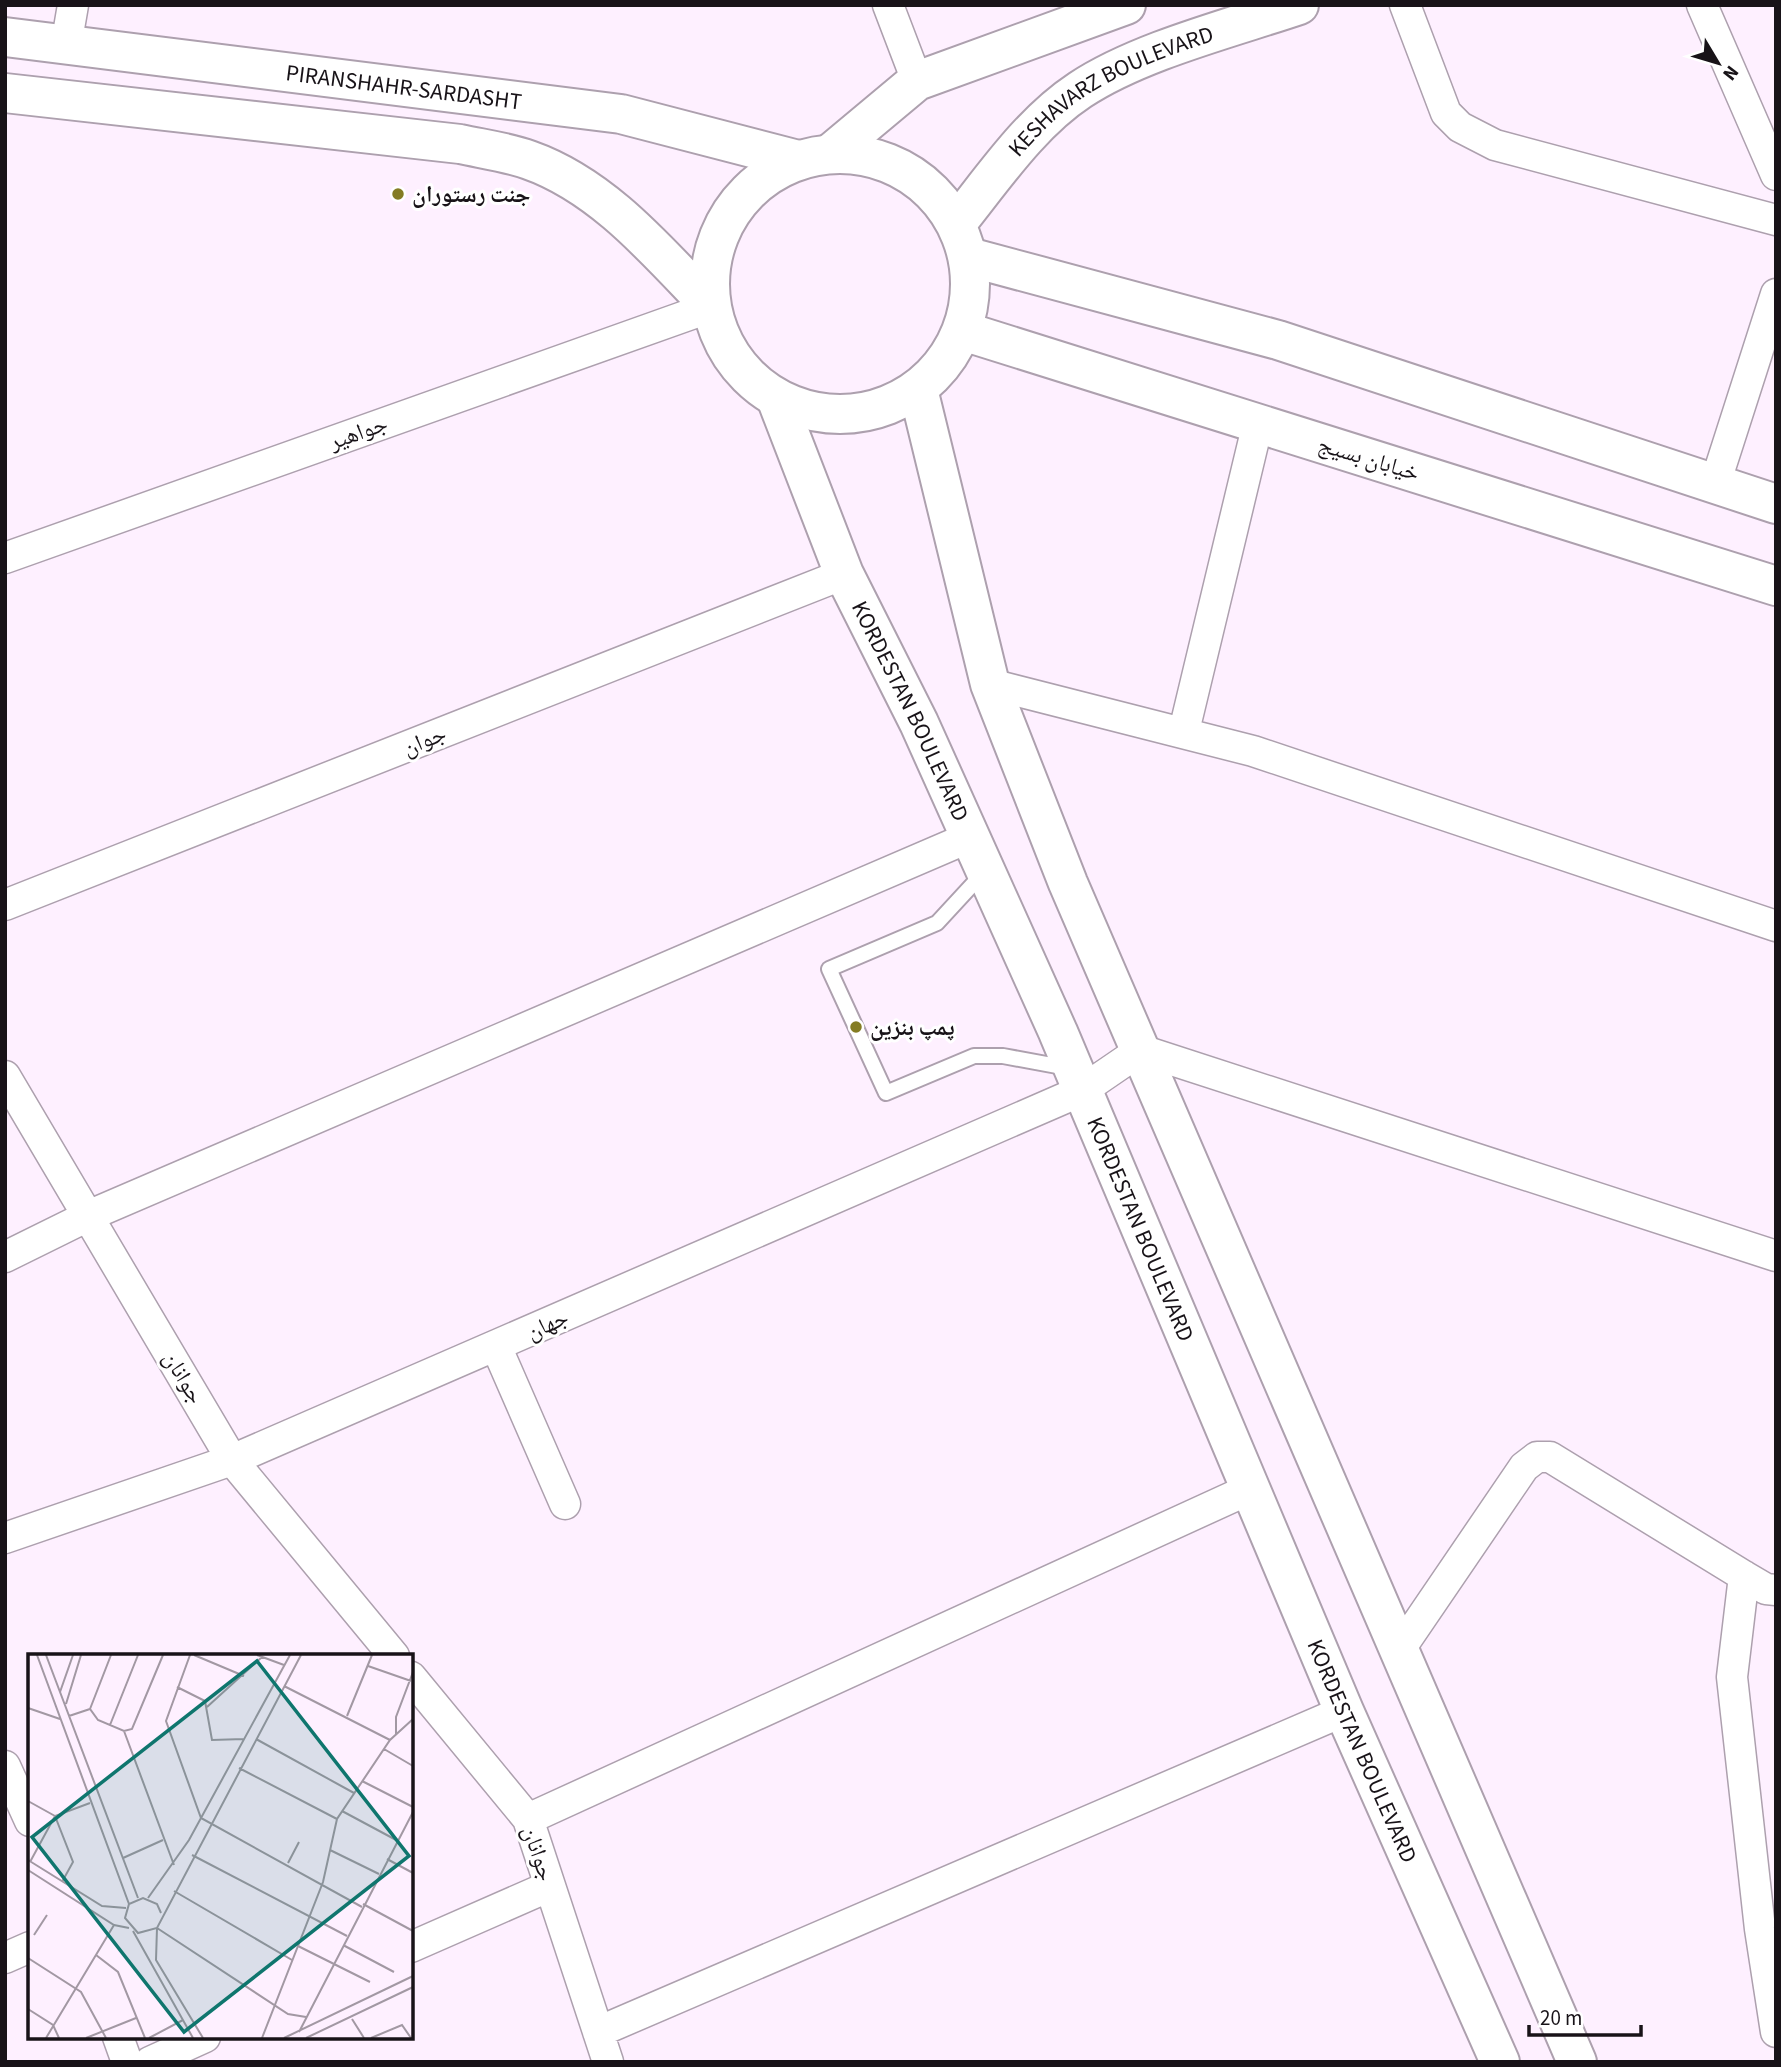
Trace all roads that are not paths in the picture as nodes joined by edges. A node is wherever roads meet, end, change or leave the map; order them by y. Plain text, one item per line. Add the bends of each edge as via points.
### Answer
1 (73, 5) edge
2 (888, 5) edge
3 (1126, 5) edge
4 (1298, 5) edge
5 (1405, 5) edge
6 (1702, 5) edge
7 (5, 37) edge
8 (65, 46) junction
9 (917, 81) junction
10 (5, 93) edge
11 (815, 156) junction
12 (1776, 175) edge
13 (1776, 220) edge
14 (963, 240) junction
15 (1776, 294) edge
16 (711, 307) junction
17 (962, 331) junction
18 (918, 389) junction
19 (776, 398) junction
20 (1258, 423) junction
21 (1715, 484) junction
22 (1776, 504) edge
23 (5, 558) edge
24 (844, 575) junction
25 (1776, 586) edge
26 (990, 684) junction
27 (1184, 732) junction
28 (970, 836) junction
29 (986, 870) junction
30 (5, 905) edge
31 (1776, 926) edge
32 (1141, 1050) junction
33 (5, 1076) edge
34 (1076, 1080) junction
35 (88, 1216) junction
36 (1776, 1256) edge
37 (5, 1257) edge
38 (496, 1346) junction
39 (232, 1460) junction
40 (1252, 1488) junction
41 (565, 1504) dead end
42 (5, 1538) edge
43 (1744, 1576) junction
44 (1776, 1590) edge
45 (1400, 1649) junction
46 (379, 1652) edge
47 (413, 1679) edge
48 (1344, 1711) junction
49 (5, 1766) edge
50 (28, 1817) edge
51 (528, 1819) junction
52 (550, 1886) junction
53 (1768, 1925) edge
54 (413, 1946) edge
55 (28, 1948) edge
56 (5, 1958) edge
57 (598, 2032) junction
58 (1776, 2032) edge
59 (119, 2039) edge
60 (201, 2039) edge
61 (127, 2062) edge
62 (150, 2062) edge
63 (608, 2062) edge
64 (1500, 2062) edge
65 (1577, 2062) edge

1 - 8 street
2 - 9 street
3 - 9 main road
4 - 14 main road, KESHAVARZ BOULEVARD via 1156,53 1080,90 1029,134
5 - 13 street via 1446,113 1460,127 1495,145
6 - 12 street
7 - 8 main road, PIRANSHAHR-SARDASHT
8 - 11 main road, PIRANSHAHR-SARDASHT via 621,114
9 - 11 main road
10 - 16 main road via 460,144 529,160 593,193
11 - 14 main road, PIRANSHAHR-SARDASHT via 870,156 905,169 935,192
11 - 16 main road via 765,177 738,202 719,234 710,270
14 - 17 main road via 971,294
14 - 21 main road
15 - 21 street
16 - 19 main road via 724,343 746,375
16 - 23 street, جواهیر
17 - 18 main road via 944,363
17 - 20 main road, خیابان بسیج
18 - 19 main road via 884,407 848,414 811,411
18 - 26 main road
19 - 24 main road, KORDESTAN BOULEVARD
20 - 25 main road, خیابان بسیج
20 - 27 street
21 - 22 main road
24 - 28 main road, KORDESTAN BOULEVARD
24 - 30 street, جوان
26 - 27 street
26 - 32 main road via 1068,883
27 - 31 street
28 - 29 main road, KORDESTAN BOULEVARD
28 - 35 street
29 - 34 main road, KORDESTAN BOULEVARD
29 - 34 lane via 937,923 829,969 886,1093 974,1056 1003,1056
32 - 34 street, جهان
32 - 36 street
32 - 45 main road
33 - 35 street, جوانان
34 - 38 street, جهان
34 - 40 main road, KORDESTAN BOULEVARD
35 - 37 street
35 - 39 street, جوانان
38 - 39 street, جهان
38 - 41 street
39 - 42 street, جهان
39 - 46 street, جوانان
40 - 48 main road, KORDESTAN BOULEVARD
40 - 51 street
43 - 44 street
43 - 45 street via 1550,1457 1537,1457 1524,1467
43 - 53 street via 1732,1677
45 - 65 main road
47 - 51 street, جوانان
48 - 57 street
48 - 64 main road, KORDESTAN BOULEVARD
49 - 50 street
51 - 52 street, جوانان
52 - 54 street
52 - 57 street, جوانان
53 - 58 street
55 - 56 street
57 - 63 street, جوانان
59 - 61 street
60 - 62 street

